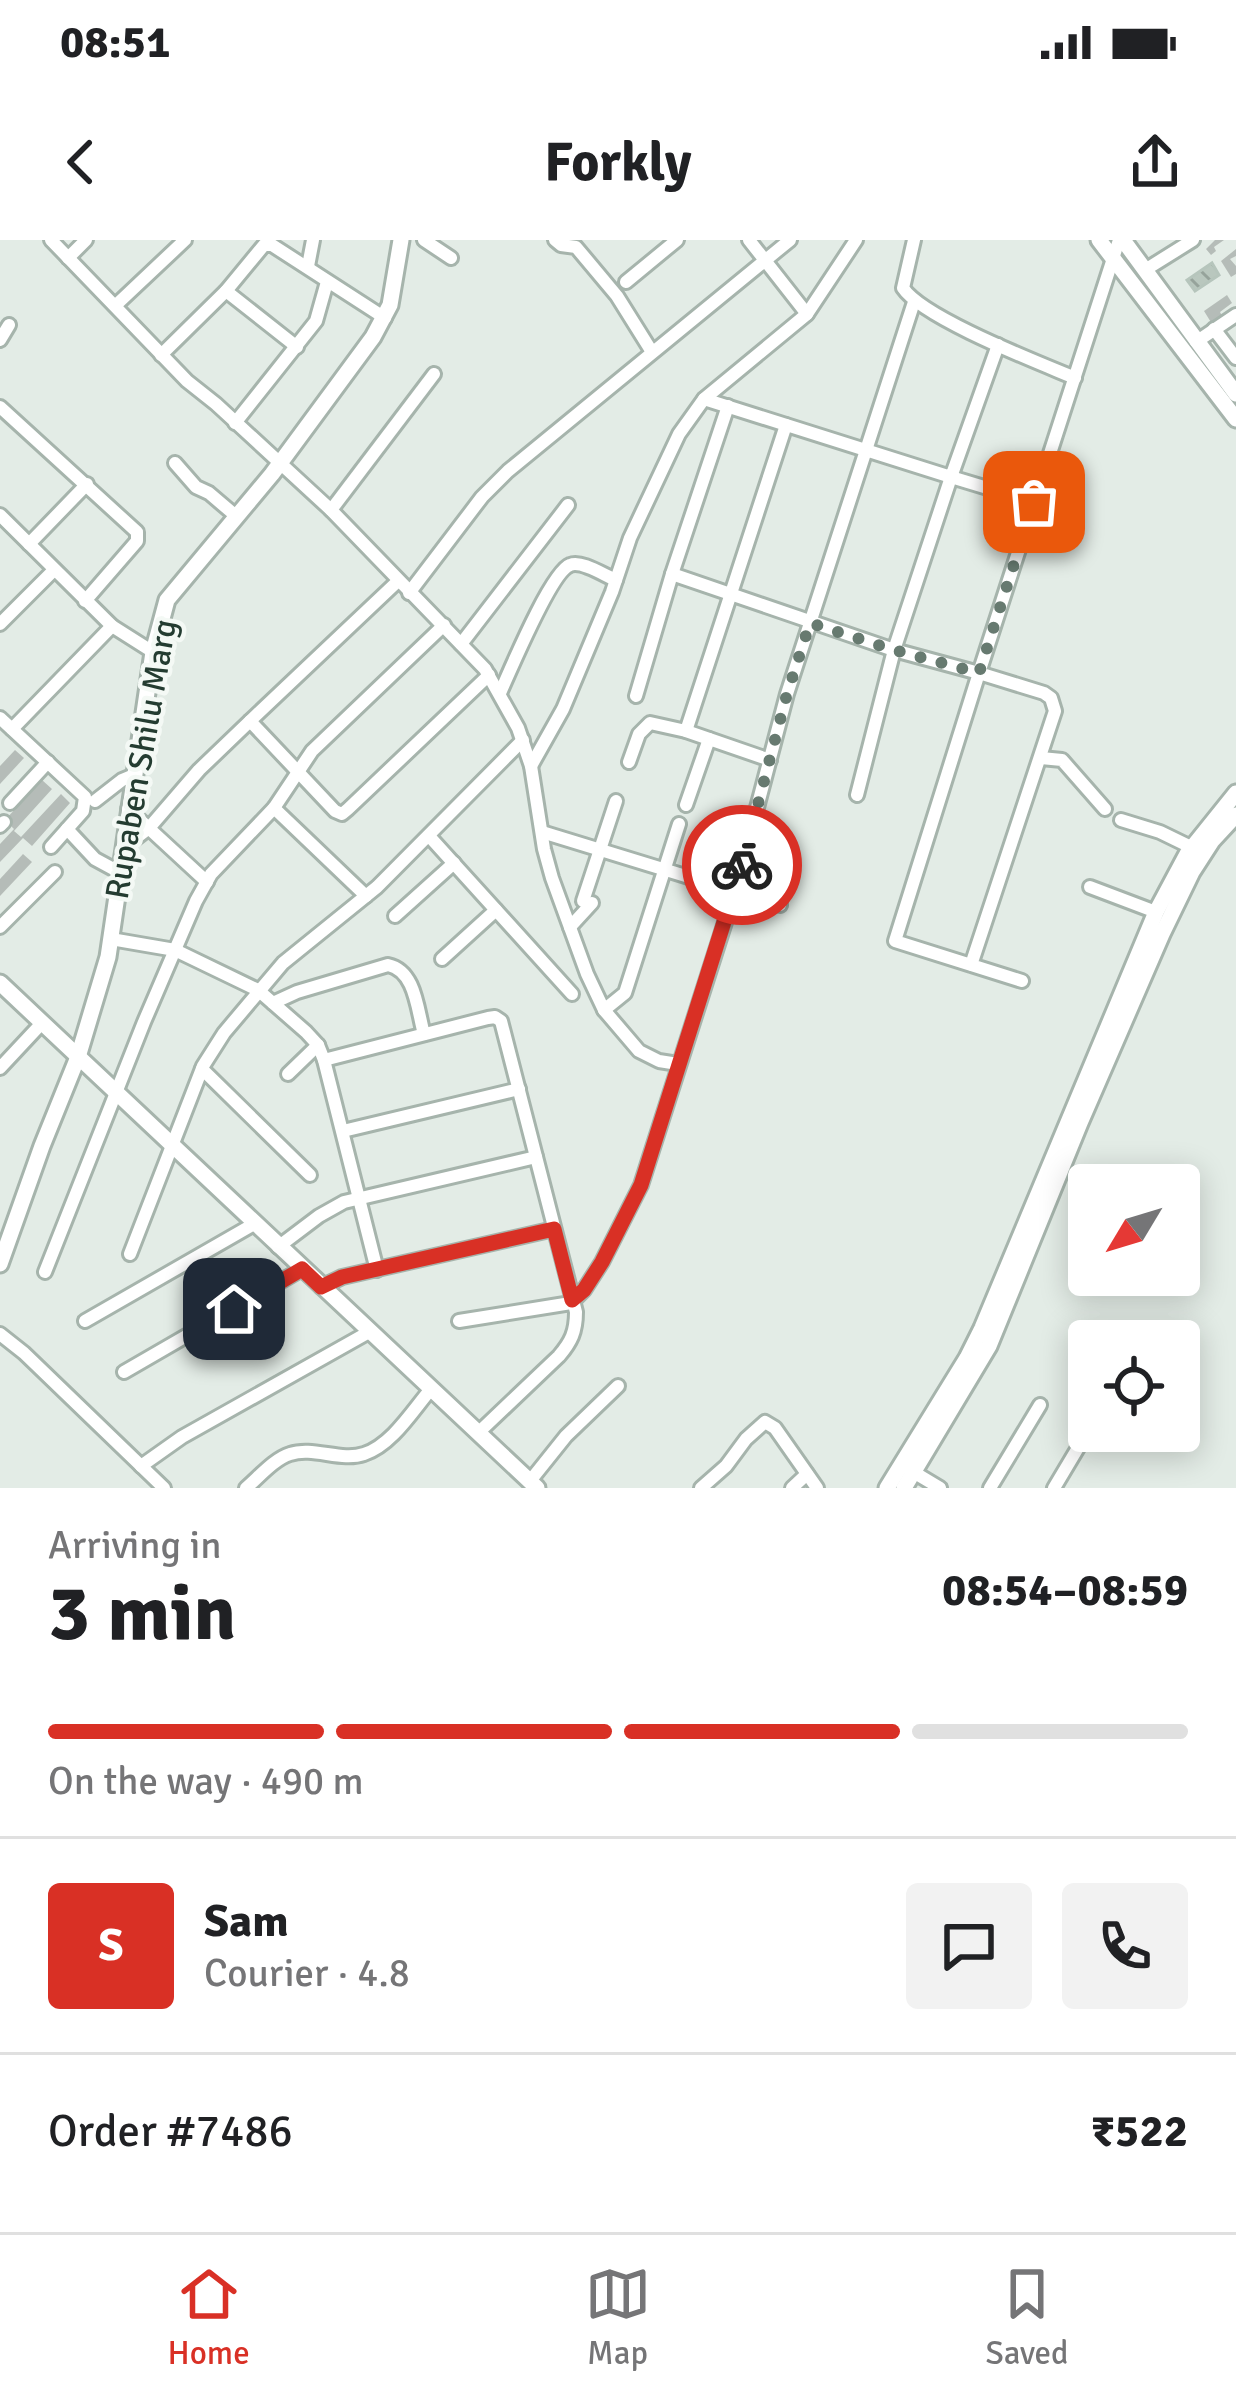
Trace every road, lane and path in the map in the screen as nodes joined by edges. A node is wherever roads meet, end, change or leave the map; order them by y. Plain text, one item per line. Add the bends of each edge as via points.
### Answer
1 (51, 240) edge
2 (86, 240) edge
3 (185, 240) edge
4 (313, 240) edge
5 (401, 240) edge
6 (424, 240) edge
7 (555, 240) edge
8 (677, 240) edge
9 (749, 240) edge
10 (790, 240) edge
11 (856, 240) edge
12 (914, 240) edge
13 (1099, 240) edge
14 (1121, 240) edge
15 (1193, 240) edge
16 (68, 258) junction
17 (451, 258) dead end
18 (1112, 258) junction
19 (764, 260) junction
20 (308, 266) junction
21 (1145, 270) junction
22 (626, 281) dead end
23 (327, 282) junction
24 (226, 291) junction
25 (914, 302) junction
26 (116, 305) junction
27 (807, 314) junction
28 (1236, 315) edge
29 (385, 318) junction
30 (10, 325) dead end
31 (1214, 329) junction
32 (0, 340) edge
33 (1196, 342) junction
34 (998, 345) junction
35 (297, 347) junction
36 (652, 352) junction
37 (161, 355) junction
38 (1236, 358) edge
39 (434, 374) dead end
40 (1075, 378) junction
41 (1236, 394) edge
42 (704, 399) junction
43 (728, 406) junction
44 (0, 407) edge
45 (1236, 419) edge
46 (235, 423) junction
47 (786, 425) junction
48 (865, 451) junction
49 (280, 462) junction
50 (175, 464) dead end
51 (951, 477) junction
52 (87, 484) junction
53 (1034, 502) junction
54 (568, 505) dead end
55 (332, 509) junction
56 (0, 515) edge
57 (236, 516) junction
58 (28, 544) junction
59 (54, 570) junction
60 (672, 574) junction
61 (616, 580) junction
62 (398, 581) junction
63 (409, 592) junction
64 (730, 595) junction
65 (85, 602) junction
66 (810, 623) junction
67 (0, 624) edge
68 (444, 625) junction
69 (112, 626) junction
70 (461, 644) junction
71 (894, 650) junction
72 (153, 652) junction
73 (979, 673) junction
74 (489, 675) junction
75 (500, 693) junction
76 (637, 696) dead end
77 (0, 718) edge
78 (250, 721) junction
79 (12, 729) junction
80 (686, 731) junction
81 (710, 739) junction
82 (523, 740) junction
83 (1041, 758) junction
84 (770, 760) junction
85 (48, 762) junction
86 (629, 762) dead end
87 (531, 766) junction
88 (297, 770) junction
89 (134, 775) junction
90 (1236, 793) edge
91 (857, 795) dead end
92 (95, 801) dead end
93 (616, 801) dead end
94 (10, 802) dead end
95 (686, 805) dead end
96 (128, 808) junction
97 (274, 808) junction
98 (1105, 809) dead end
99 (1236, 815) edge
100 (1121, 820) dead end
101 (679, 824) dead end
102 (149, 828) junction
103 (67, 829) junction
104 (542, 832) junction
105 (430, 836) junction
106 (51, 847) dead end
107 (122, 848) junction
108 (598, 849) junction
109 (1198, 850) junction
110 (454, 863) junction
111 (663, 869) junction
112 (55, 872) dead end
113 (119, 872) junction
114 (207, 882) junction
115 (1090, 887) dead end
116 (735, 891) junction
117 (366, 896) junction
118 (780, 905) dead end
119 (496, 910) junction
120 (1156, 912) junction
121 (395, 916) dead end
122 (0, 927) edge
123 (570, 927) junction
124 (111, 939) junction
125 (175, 950) junction
126 (442, 959) dead end
127 (971, 965) junction
128 (1022, 981) dead end
129 (0, 983) edge
130 (258, 990) junction
131 (572, 994) dead end
132 (273, 1003) junction
133 (604, 1010) junction
134 (42, 1023) junction
135 (424, 1034) junction
136 (318, 1045) junction
137 (78, 1057) junction
138 (325, 1060) junction
139 (678, 1064) junction
140 (0, 1068) edge
141 (202, 1069) junction
142 (288, 1075) dead end
143 (519, 1089) junction
144 (116, 1092) junction
145 (343, 1131) junction
146 (170, 1145) junction
147 (536, 1157) junction
148 (310, 1174) dead end
149 (359, 1197) junction
150 (254, 1224) junction
151 (554, 1229) junction
152 (278, 1247) junction
153 (130, 1254) dead end
154 (0, 1264) edge
155 (302, 1269) junction
156 (377, 1270) junction
157 (45, 1272) dead end
158 (321, 1287) junction
159 (572, 1300) junction
160 (86, 1321) dead end
161 (459, 1321) dead end
162 (369, 1332) junction
163 (0, 1334) edge
164 (124, 1372) dead end
165 (618, 1385) dead end
166 (431, 1389) junction
167 (1040, 1405) dead end
168 (478, 1433) junction
169 (1075, 1452) edge
170 (141, 1466) junction
171 (907, 1469) junction
172 (807, 1474) junction
173 (533, 1485) edge
174 (164, 1488) edge
175 (246, 1488) edge
176 (701, 1488) edge
177 (792, 1488) edge
178 (817, 1488) edge
179 (887, 1488) edge
180 (904, 1488) edge
181 (940, 1488) edge
182 (990, 1488) edge
183 (1054, 1488) edge

1 - 16 street
2 - 16 street
3 - 26 street
4 - 20 street
5 - 29 street, Rupaben Shilu Marg
6 - 17 street
7 - 36 street via 576,247
8 - 22 street
9 - 19 street
10 - 19 street
11 - 27 street
12 - 25 street via 903,288
13 - 18 street
14 - 18 street
14 - 21 street
15 - 21 street
16 - 26 street
18 - 40 street
18 - 45 street
19 - 27 street
19 - 36 street
20 - 23 street
20 - 24 street via 264,245
21 - 33 street
23 - 29 street
23 - 35 street via 316,321
24 - 35 street
24 - 37 street
25 - 34 street
25 - 48 street
26 - 37 street
27 - 42 street
28 - 31 street
29 - 49 street, Rupaben Shilu Marg
30 - 32 street
31 - 33 street
31 - 38 street
33 - 41 street
34 - 40 street
34 - 51 street
35 - 46 street
36 - 63 street via 508,471
37 - 46 street
39 - 55 street
40 - 53 street
42 - 43 street
42 - 61 street via 648,496
43 - 47 street
43 - 60 street
44 - 52 street
46 - 49 street
47 - 48 street
47 - 64 street
48 - 51 street
48 - 66 street
49 - 55 street
49 - 57 street, Rupaben Shilu Marg
50 - 57 street
51 - 53 street
51 - 71 street
52 - 58 street
52 - 65 street via 129,522 137,541
53 - 73 street
54 - 70 street
55 - 62 street
56 - 58 street
57 - 72 street, Rupaben Shilu Marg via 167,600
58 - 59 street
59 - 65 street
59 - 67 street
60 - 64 street
60 - 76 street
61 - 75 street via 578,564 562,572
61 - 87 street
62 - 63 street
62 - 78 street
63 - 68 street
64 - 66 street
64 - 80 street
65 - 69 street
66 - 71 street
66 - 84 street
68 - 70 street
68 - 88 street
69 - 72 street
69 - 79 street
70 - 74 street
71 - 73 street
71 - 91 street
72 - 89 street, Rupaben Shilu Marg
73 - 83 street via 1051,698 1055,711
73 - 127 street via 896,941
74 - 75 street
74 - 88 street via 342,814
75 - 82 street
77 - 79 street
78 - 88 street
78 - 102 street
79 - 85 street
80 - 81 street
80 - 86 street via 650,723
81 - 84 street
81 - 95 street
82 - 87 street
82 - 105 street
83 - 98 street via 1062,760
83 - 127 street
84 - 116 street
85 - 94 street
85 - 103 street via 85,797
87 - 104 street
88 - 97 street
89 - 92 street
89 - 96 street, Rupaben Shilu Marg
90 - 109 street
93 - 108 street
96 - 102 street
96 - 107 street, Rupaben Shilu Marg
97 - 114 street
97 - 117 street
99 - 109 street
100 - 109 street
101 - 111 street
102 - 107 street
102 - 114 street
103 - 106 street
103 - 113 street
104 - 108 street
104 - 123 street
105 - 110 street
105 - 117 street
107 - 113 street, Rupaben Shilu Marg
108 - 111 street
108 - 123 street via 587,902
109 - 120 street
109 - 171 street via 989,1346
110 - 119 street
110 - 121 street
111 - 116 street
111 - 133 street via 625,993
112 - 122 street
113 - 124 street, Rupaben Shilu Marg
114 - 125 street
115 - 120 street
116 - 118 street
116 - 139 street
117 - 130 street
119 - 126 street
119 - 131 street
120 - 171 street via 982,1328
123 - 133 street
124 - 125 street
124 - 137 street, Rupaben Shilu Marg
125 - 130 street
125 - 144 street
127 - 128 street
129 - 134 street
130 - 132 street
130 - 141 street
132 - 135 street via 388,965 409,979
132 - 136 street
133 - 139 street via 638,1051
134 - 137 street
134 - 140 street
135 - 138 street
135 - 143 street via 495,1017
136 - 138 street
136 - 142 street
137 - 144 street
137 - 154 street, Rupaben Shilu Marg
138 - 145 street
139 - 159 street via 641,1185 602,1262
141 - 146 street
141 - 148 street
143 - 145 street
143 - 147 street
144 - 146 street
144 - 157 street
145 - 149 street
146 - 150 street
146 - 153 street
147 - 149 street
147 - 151 street
149 - 152 street
149 - 156 street
150 - 152 street
150 - 160 street
151 - 156 street
151 - 159 street
152 - 155 street
155 - 158 street
155 - 164 street
156 - 158 street
158 - 162 street
159 - 161 street
159 - 168 street via 570,1343
162 - 166 street
162 - 170 street
163 - 170 street
165 - 173 street via 566,1436
166 - 168 street
166 - 175 street via 374,1450 296,1452
167 - 182 street
168 - 173 street
169 - 183 street
170 - 174 street
171 - 179 street
171 - 180 street
171 - 181 street
172 - 176 street via 765,1423
172 - 177 street
172 - 178 street

